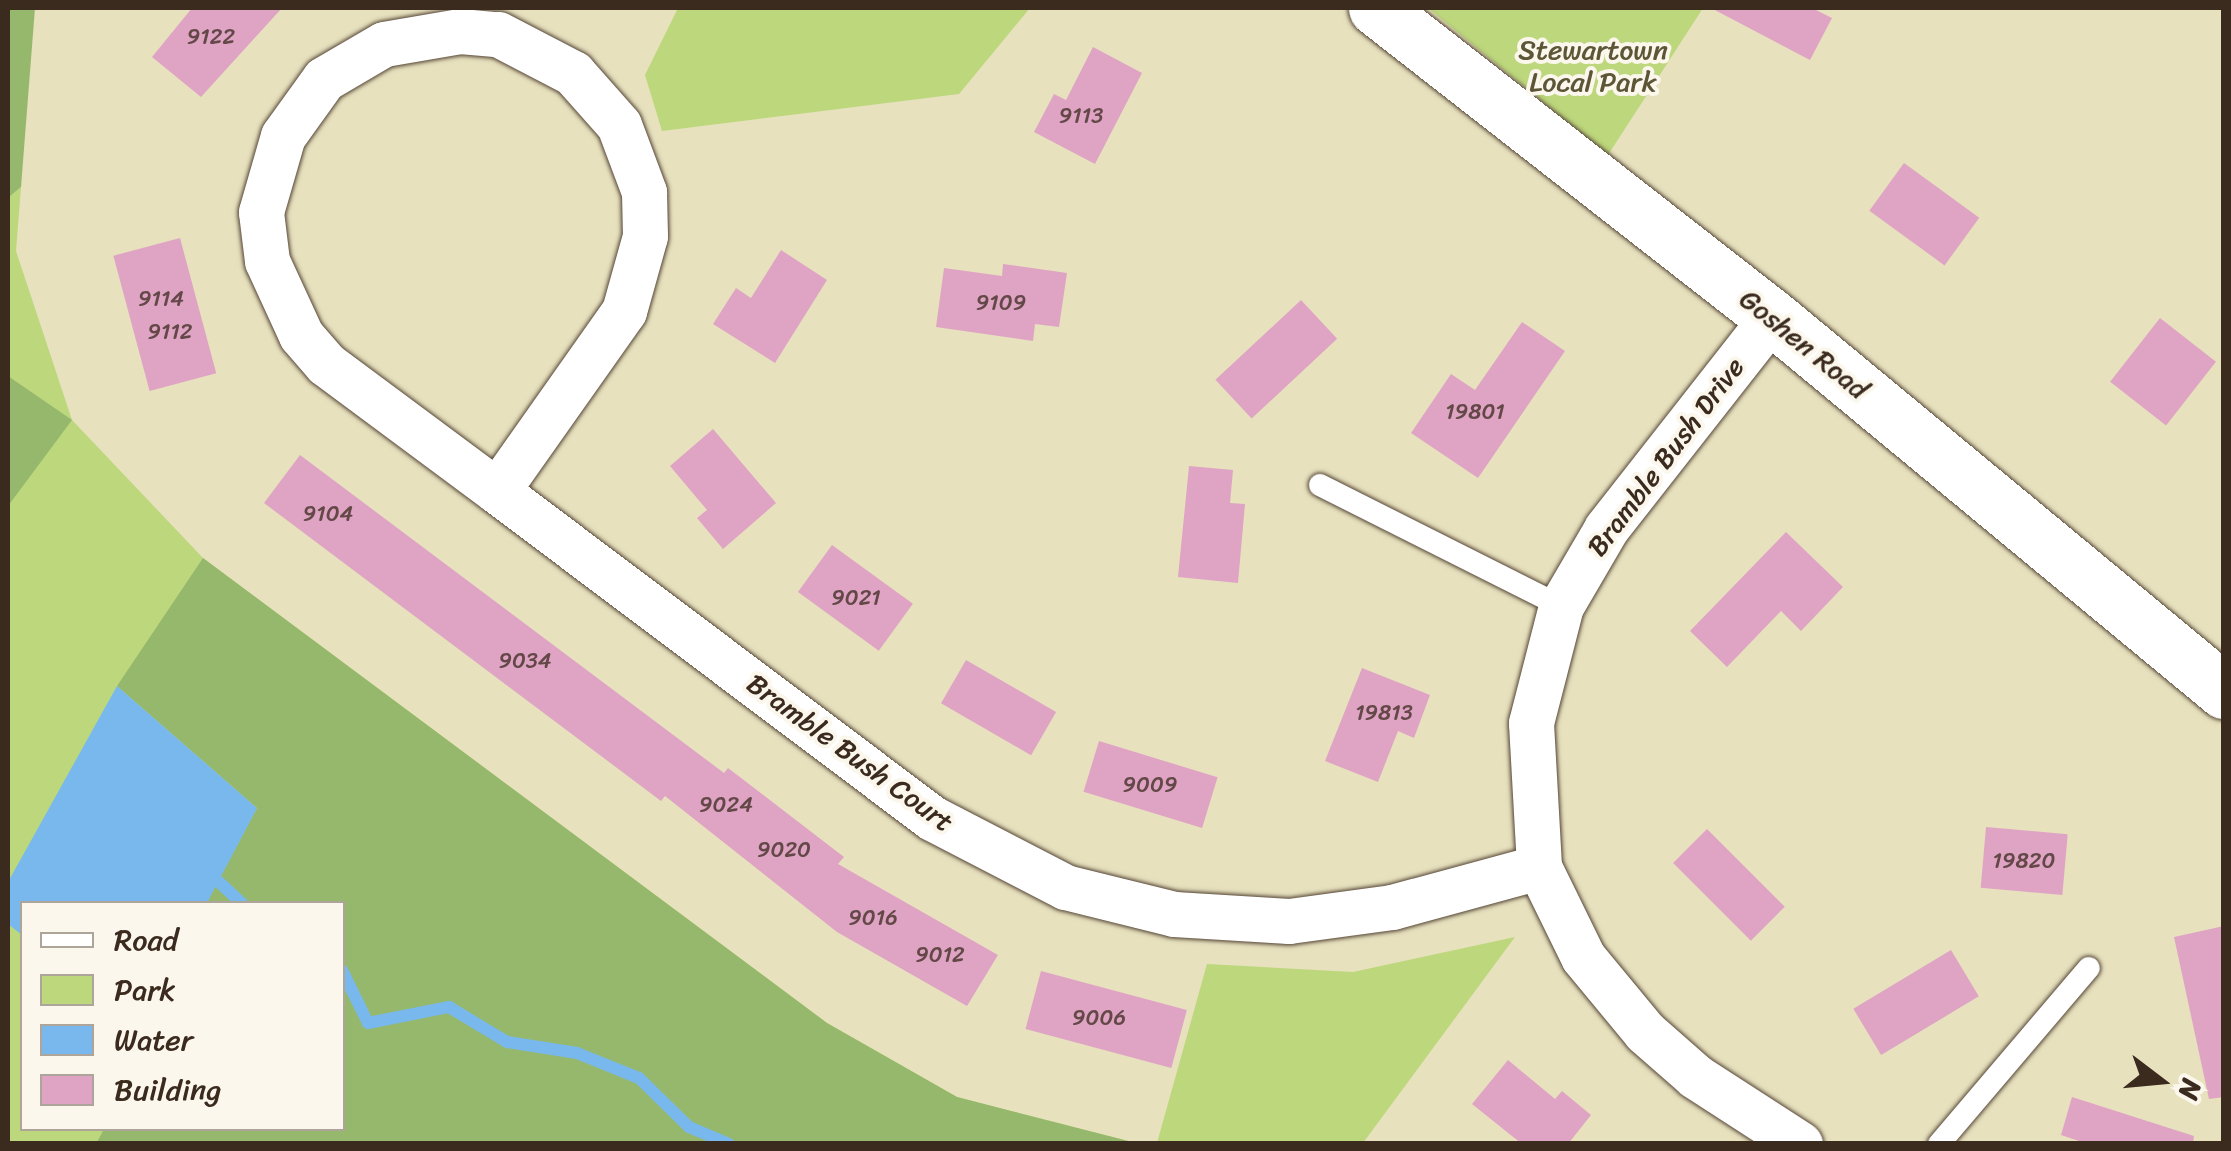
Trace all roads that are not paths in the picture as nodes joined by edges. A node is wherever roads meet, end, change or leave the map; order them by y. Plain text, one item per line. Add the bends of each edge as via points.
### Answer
1 (1376, 8) edge
2 (1772, 317) junction
3 (1320, 484) dead end
4 (497, 491) junction
5 (1561, 606) junction
6 (2224, 691) edge
7 (1540, 868) junction
8 (2089, 968) dead end
9 (1800, 1144) edge
10 (1940, 1144) edge

1 - 2 street, Goshen Road
2 - 5 street, Bramble Bush Drive via 1606,529
2 - 6 street, Goshen Road
3 - 5 lane
4 - 4 street, Bramble Bush Court via 326,364 301,335 267,261 262,212 283,136 324,79 384,44 460,32 498,34 573,73 619,125 644,192 646,236 624,312
4 - 7 street, Bramble Bush Court via 932,818 1065,887 1174,914 1289,920 1392,907
5 - 7 street, Bramble Bush Drive via 1531,722
7 - 9 street, Bramble Bush Drive via 1583,957 1645,1032 1696,1076
8 - 10 lane

